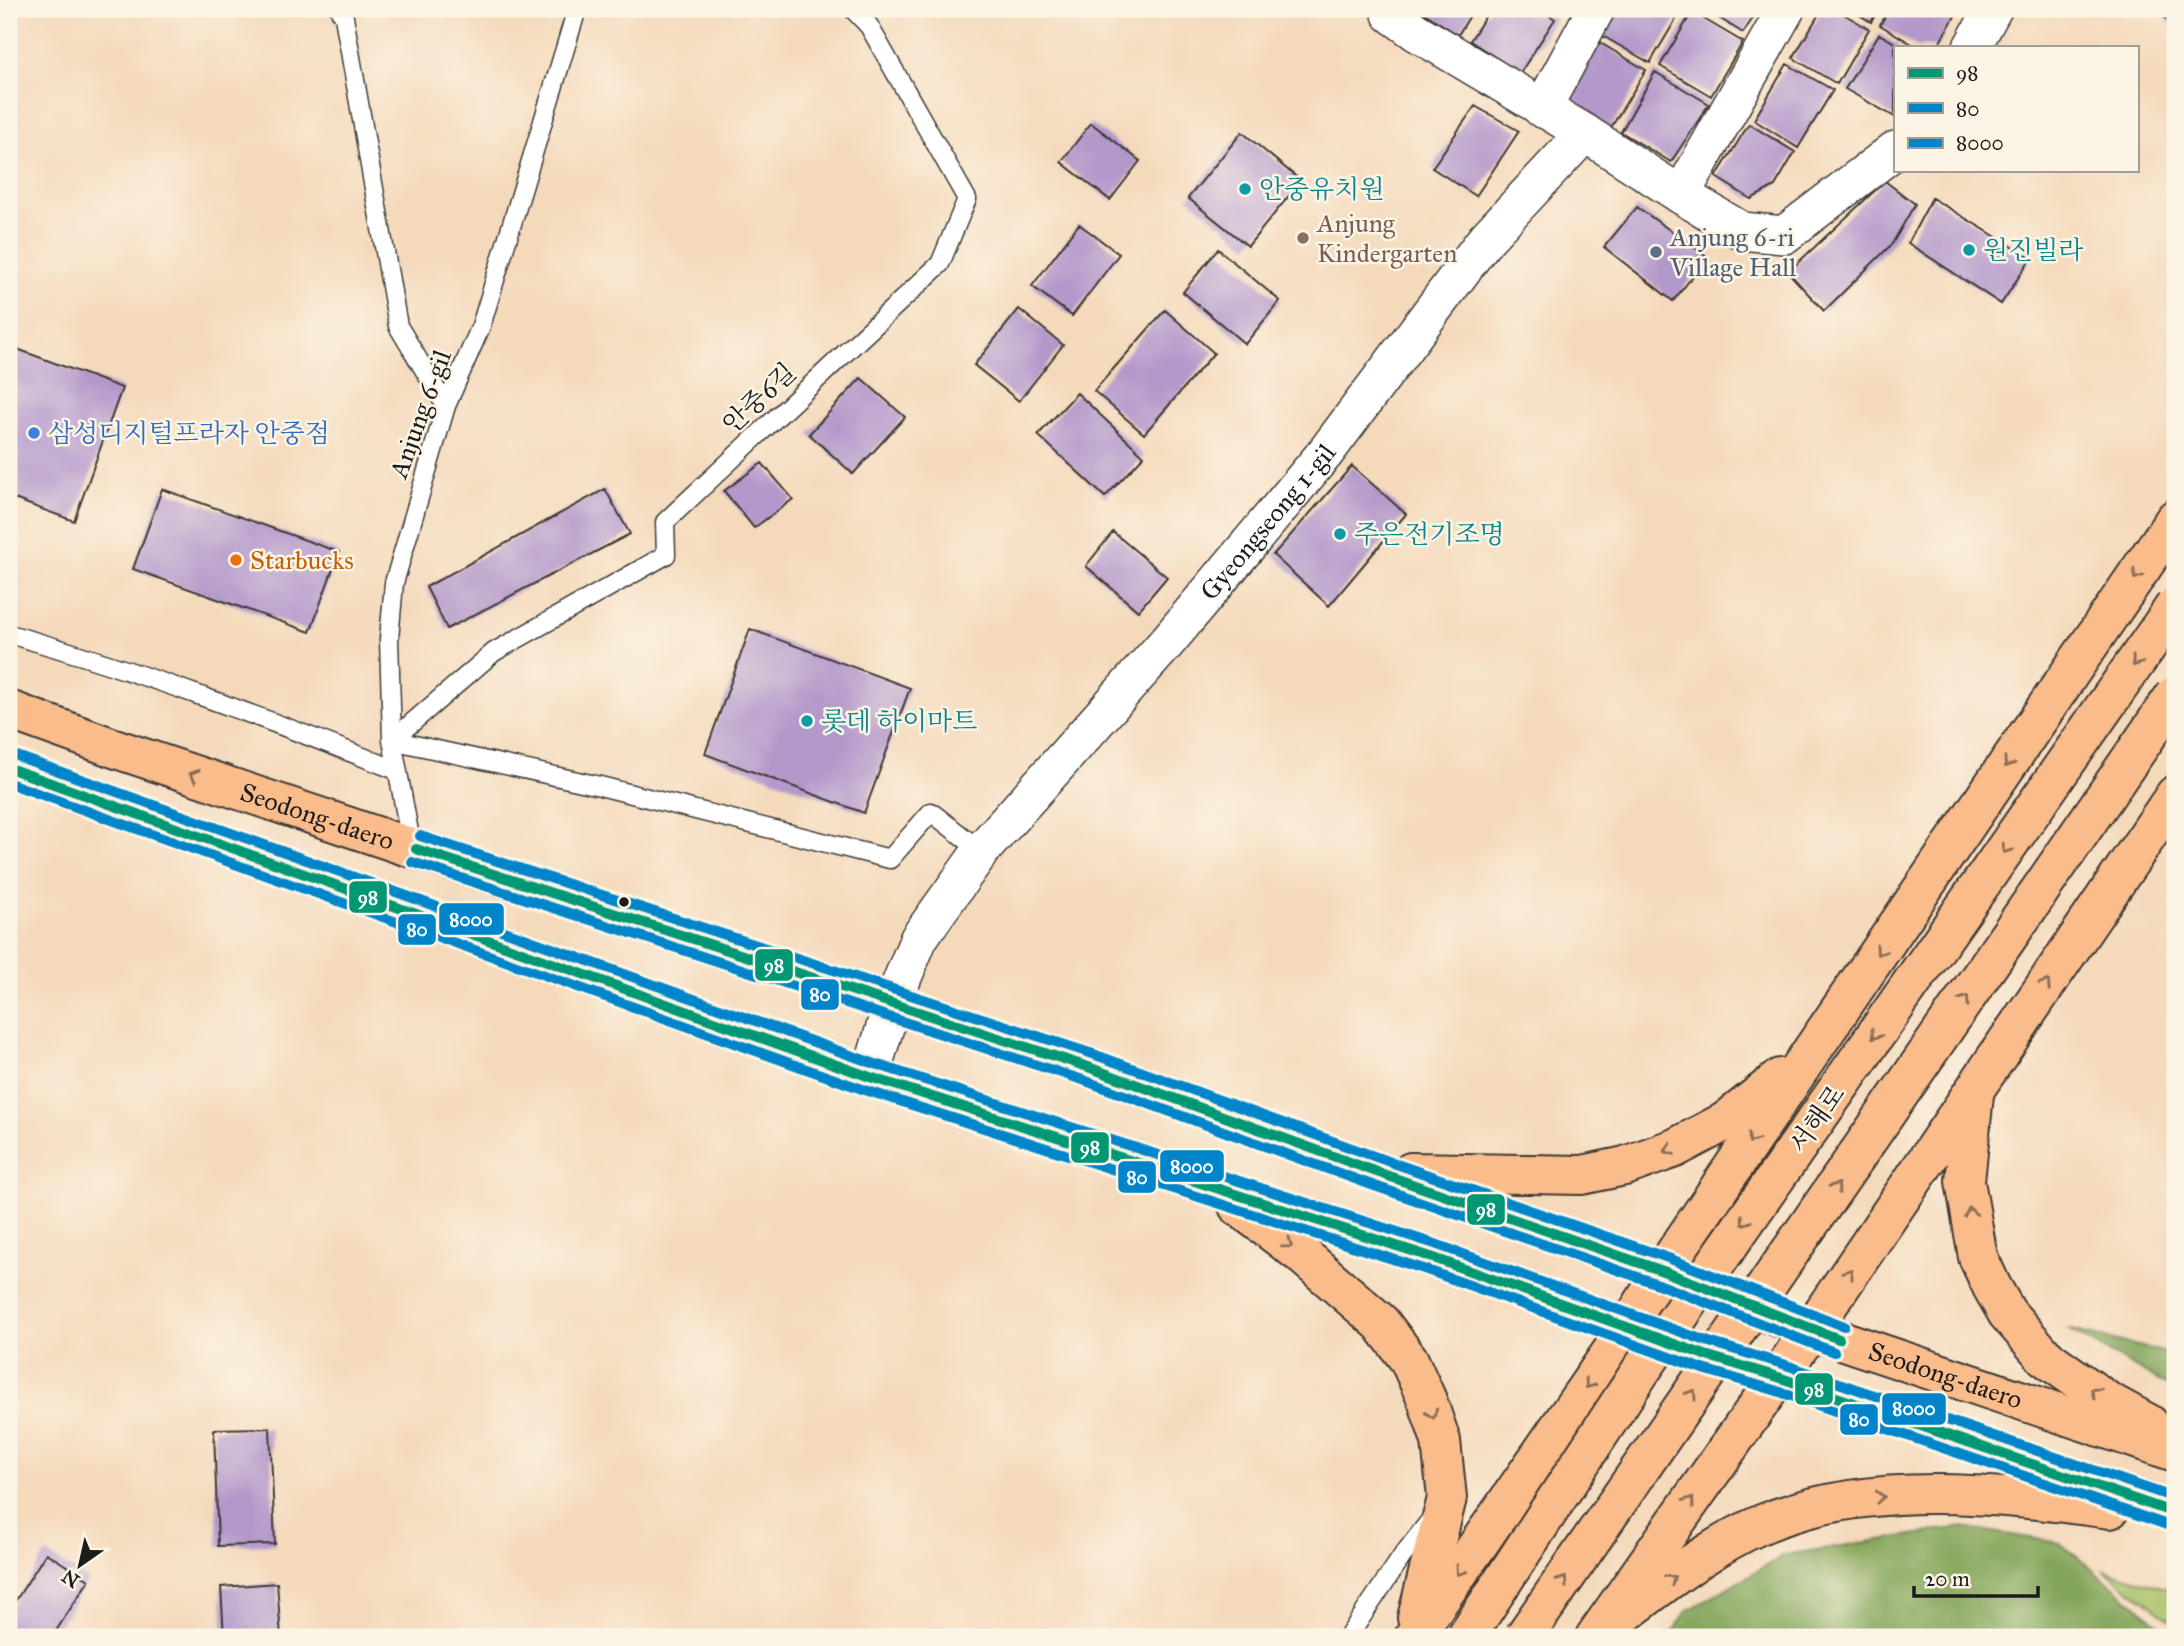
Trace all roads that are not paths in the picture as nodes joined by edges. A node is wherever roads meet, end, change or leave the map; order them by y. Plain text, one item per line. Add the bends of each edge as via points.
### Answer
1 (339, 9) edge
2 (577, 9) edge
3 (853, 9) edge
4 (1393, 9) edge
5 (1597, 9) edge
6 (1786, 9) edge
7 (1993, 9) edge
8 (1973, 46) edge
9 (1542, 109) junction
10 (1585, 134) junction
11 (1894, 151) edge
12 (1681, 194) junction
13 (446, 406) junction
14 (2175, 519) edge
15 (2175, 606) edge
16 (9, 634) edge
17 (2175, 695) edge
18 (9, 710) edge
19 (392, 740) junction
20 (9, 768) edge
21 (396, 770) junction
22 (2175, 794) edge
23 (412, 848) junction
24 (981, 851) junction
25 (892, 1004) junction
26 (1807, 1058) junction
27 (870, 1077) junction
28 (1974, 1090) junction
29 (1374, 1171) junction
30 (1214, 1188) junction
31 (1663, 1271) junction
32 (1628, 1328) junction
33 (1811, 1330) junction
34 (1778, 1377) junction
35 (2175, 1438) edge
36 (2175, 1452) edge
37 (1447, 1499) junction
38 (2175, 1515) edge
39 (1596, 1636) edge
40 (1348, 1637) edge
41 (1413, 1637) edge
42 (1466, 1637) edge
43 (1524, 1637) edge

1 - 13 lane via 398,326
2 - 13 lane, Anjung 6-gil via 481,326
3 - 19 lane, 안중6길 via 869,26 967,199 940,264 665,522 666,555 494,652
4 - 9 street via 1391,14 1416,32
5 - 9 street
6 - 12 street
7 - 8 street
9 - 10 street
10 - 12 street
10 - 24 street, Gyeongseong 1-gil via 1485,240 1326,452 1168,641
11 - 12 street via 1784,234 1742,231
13 - 19 lane, Anjung 6-gil via 394,583 389,639
14 -> 26 main road
15 -> 42 main road, 서해로, bridge via 1640,1372
16 - 21 lane via 304,733
43 -> 17 main road, 서해로, bridge
23 -> 18 main road, Seodong-daero
19 - 21 lane, Anjung 6-gil
19 - 24 lane via 600,786 890,859 931,812
20 - 27 main road
21 - 23 lane, Anjung 6-gil
28 -> 22 main road
23 - 25 main road, Seodong-daero
24 - 25 street, Gyeongseong 1-gil via 919,938
25 - 27 street, Gyeongseong 1-gil
25 - 29 main road, Seodong-daero via 1088,1067
26 -> 29 main road via 1726,1121 1675,1148 1625,1166 1582,1175
26 -> 31 main road
27 - 30 main road
33 -> 28 main road
35 -> 28 main road via 2107,1401 2045,1357 2007,1313 1978,1257 1965,1181
29 - 31 main road, Seodong-daero
30 - 32 main road via 1431,1257
30 -> 37 main road via 1381,1323 1409,1360 1441,1441
31 - 32 main road
31 - 33 main road, Seodong-daero
32 - 34 main road
32 -> 41 main road
33 - 34 main road
33 - 36 main road, Seodong-daero
34 - 38 main road
39 -> 34 main road
37 - 40 lane
37 - 41 main road
39 -> 38 main road via 1713,1550 1763,1524 1853,1500 1930,1494 2012,1496

